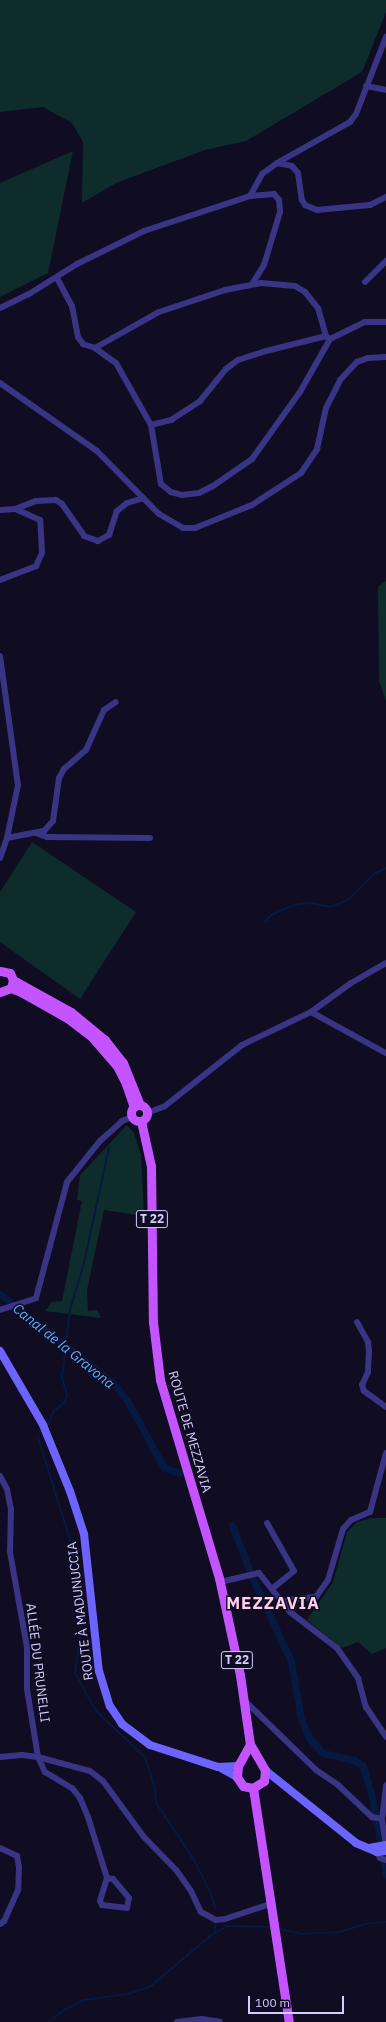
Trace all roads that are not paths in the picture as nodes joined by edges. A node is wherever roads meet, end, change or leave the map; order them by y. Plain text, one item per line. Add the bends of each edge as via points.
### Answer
1 (386, 37) edge
2 (366, 86) junction
3 (386, 90) edge
4 (277, 163) junction
5 (250, 196) junction
6 (386, 197) edge
7 (386, 261) edge
8 (57, 278) junction
9 (366, 282) dead end
10 (252, 284) junction
11 (0, 308) edge
12 (386, 322) edge
13 (328, 338) junction
14 (95, 348) junction
15 (386, 357) edge
16 (0, 383) edge
17 (151, 425) junction
18 (143, 498) junction
19 (15, 508) junction
20 (0, 510) edge
21 (0, 580) edge
22 (0, 656) edge
23 (116, 702) dead end
24 (34, 833) junction
25 (7, 838) junction
26 (150, 838) dead end
27 (0, 858) edge
28 (386, 963) edge
29 (0, 971) edge
30 (12, 984) junction
31 (0, 992) edge
32 (311, 1012) junction
33 (386, 1053) edge
34 (137, 1106) junction
35 (132, 1117) junction
36 (144, 1117) junction
37 (0, 1310) edge
38 (357, 1322) dead end
39 (1, 1351) edge
40 (386, 1407) edge
41 (386, 1453) edge
42 (1, 1478) edge
43 (267, 1523) dead end
44 (220, 1582) junction
45 (272, 1589) junction
46 (281, 1601) junction
47 (243, 1699) junction
48 (386, 1737) edge
49 (250, 1744) junction
50 (0, 1757) edge
51 (38, 1757) junction
52 (258, 1761) junction
53 (240, 1764) junction
54 (218, 1766) junction
55 (265, 1770) junction
56 (237, 1777) junction
57 (276, 1778) junction
58 (264, 1781) junction
59 (386, 1785) edge
60 (253, 1788) junction
61 (382, 1819) junction
62 (386, 1845) edge
63 (0, 1848) edge
64 (373, 1850) junction
65 (386, 1851) edge
66 (386, 1860) edge
67 (108, 1878) junction
68 (270, 1904) junction
69 (0, 1924) edge
70 (177, 2022) edge
71 (220, 2022) edge
72 (289, 2022) edge

1 - 2 street
2 - 3 street
2 - 4 street via 356,114 350,122
4 - 5 street via 262,174
4 - 6 street via 292,166 298,173 302,200 305,205 317,210 370,205
5 - 8 street via 144,231 77,264
5 - 10 street via 274,194 279,200 280,212 264,265
7 - 9 street
8 - 11 street
8 - 14 street via 72,306 78,337 83,344
10 - 13 street via 294,286 305,292 318,308
10 - 14 street via 225,290 160,312
12 - 13 street via 365,322
13 - 17 street via 238,360 226,369 200,401 171,420
13 - 17 street via 300,392 252,459 199,493 182,495 171,492 161,484
14 - 17 street via 116,363
15 - 18 street via 368,358 348,368 328,403 317,449 308,464 301,473 252,505 195,528 184,528 170,522
16 - 18 street via 97,451
18 - 19 street via 127,503 117,511 109,535 98,541 84,536 62,504 56,500 36,501
19 - 20 street
19 - 21 street via 40,520 42,553 36,566
22 - 25 street via 18,785
23 - 24 street via 104,710 86,750 61,774 52,821 44,832
24 - 25 street
24 - 26 street via 48,837
25 - 27 street
28 - 32 street via 351,983
29 - 30 main road via 10,973
30 - 31 main road
30 - 34 main road via 71,1012 105,1040 123,1063
32 - 33 street
32 - 36 street via 242,1045 165,1106
34 - 35 main road
34 - 36 main road
35 - 36 main road
35 - 37 street via 122,1120 100,1141 67,1182 36,1298
36 - 44 main road, ROUTE DE MEZZAVIA / T 22 via 150,1166 153,1322 160,1380
38 - 40 street via 368,1342 369,1351 368,1372 362,1386 364,1391
39 - 54 main road, ROUTE À MADUNUCCIA via 52,1444 84,1534 99,1671 110,1706 122,1724 150,1745
41 - 46 street via 370,1512 351,1520 343,1529 328,1580 316,1597
42 - 51 street, ALLÉE DU PRUNELLI via 7,1489 11,1509 10,1552 26,1642 27,1689
43 - 45 street via 294,1571
44 - 45 street via 255,1572 259,1573
44 - 47 main road, ROUTE DE MEZZAVIA / T 22
45 - 46 street
46 - 48 street via 290,1612 337,1648 358,1678 366,1707
47 - 49 main road, ROUTE DE MEZZAVIA / T 22
47 - 61 street via 316,1770 338,1785 372,1817
49 - 52 main road, T 22
49 - 53 main road
50 - 51 street
51 - 67 street via 45,1772 72,1788 80,1798
51 - 68 street via 90,1771 103,1781 144,1838 177,1871 191,1890 202,1912 216,1920 225,1919
52 - 53 main road via 249,1759
52 - 55 main road
53 - 54 main road, ROUTE À MADUNUCCIA
53 - 56 main road
54 - 56 main road, ROUTE À MADUNUCCIA
55 - 57 main road
55 - 58 main road
56 - 60 main road via 243,1786
57 - 58 main road
57 - 64 main road via 342,1833 356,1843
58 - 60 main road
59 - 61 street
60 - 68 main road
61 - 62 street
62 - 64 main road
63 - 69 street via 16,1856 19,1867 18,1890 4,1921
64 - 65 main road
64 - 66 street via 380,1858
67 - 67 street via 100,1901 102,1905 127,1908 129,1898 113,1879
68 - 72 main road
70 - 71 street via 202,2018

